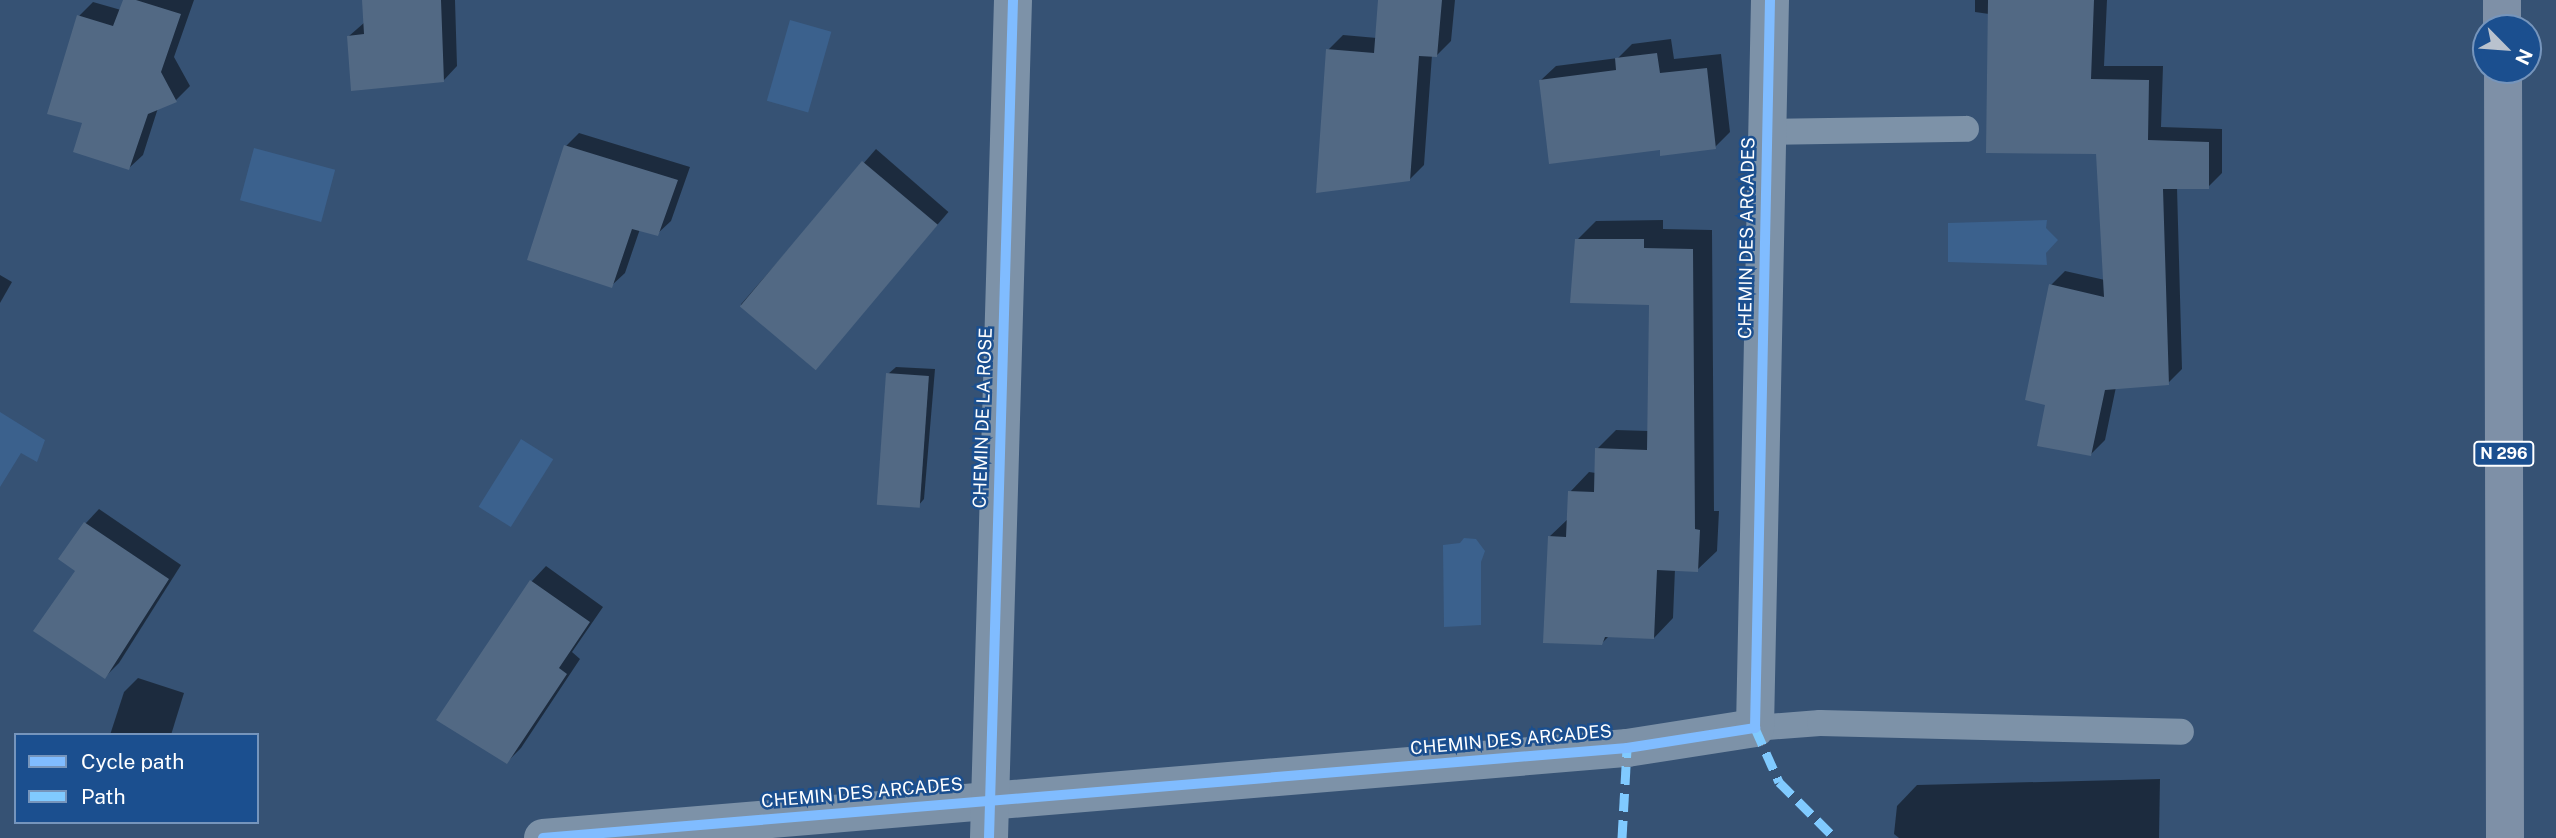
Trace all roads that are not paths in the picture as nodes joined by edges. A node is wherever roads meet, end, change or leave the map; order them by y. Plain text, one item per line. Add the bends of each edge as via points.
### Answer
1 (1013, 0) edge
2 (1770, 0) edge
3 (2502, 84) edge
4 (1966, 129) dead end
5 (1767, 132) junction
6 (1755, 728) junction
7 (2180, 732) dead end
8 (990, 800) junction
9 (543, 838) edge
10 (989, 838) edge
11 (2505, 838) edge

1 - 8 street, CHEMIN DE LA ROSE
2 - 5 street, CHEMIN DES ARCADES
3 - 11 highway, N 296
4 - 5 lane
5 - 6 street, CHEMIN DES ARCADES
6 - 7 lane via 1819,723
6 - 8 street, CHEMIN DES ARCADES via 1626,748
8 - 9 street, CHEMIN DES ARCADES
8 - 10 street, CHEMIN DE LA ROSE

